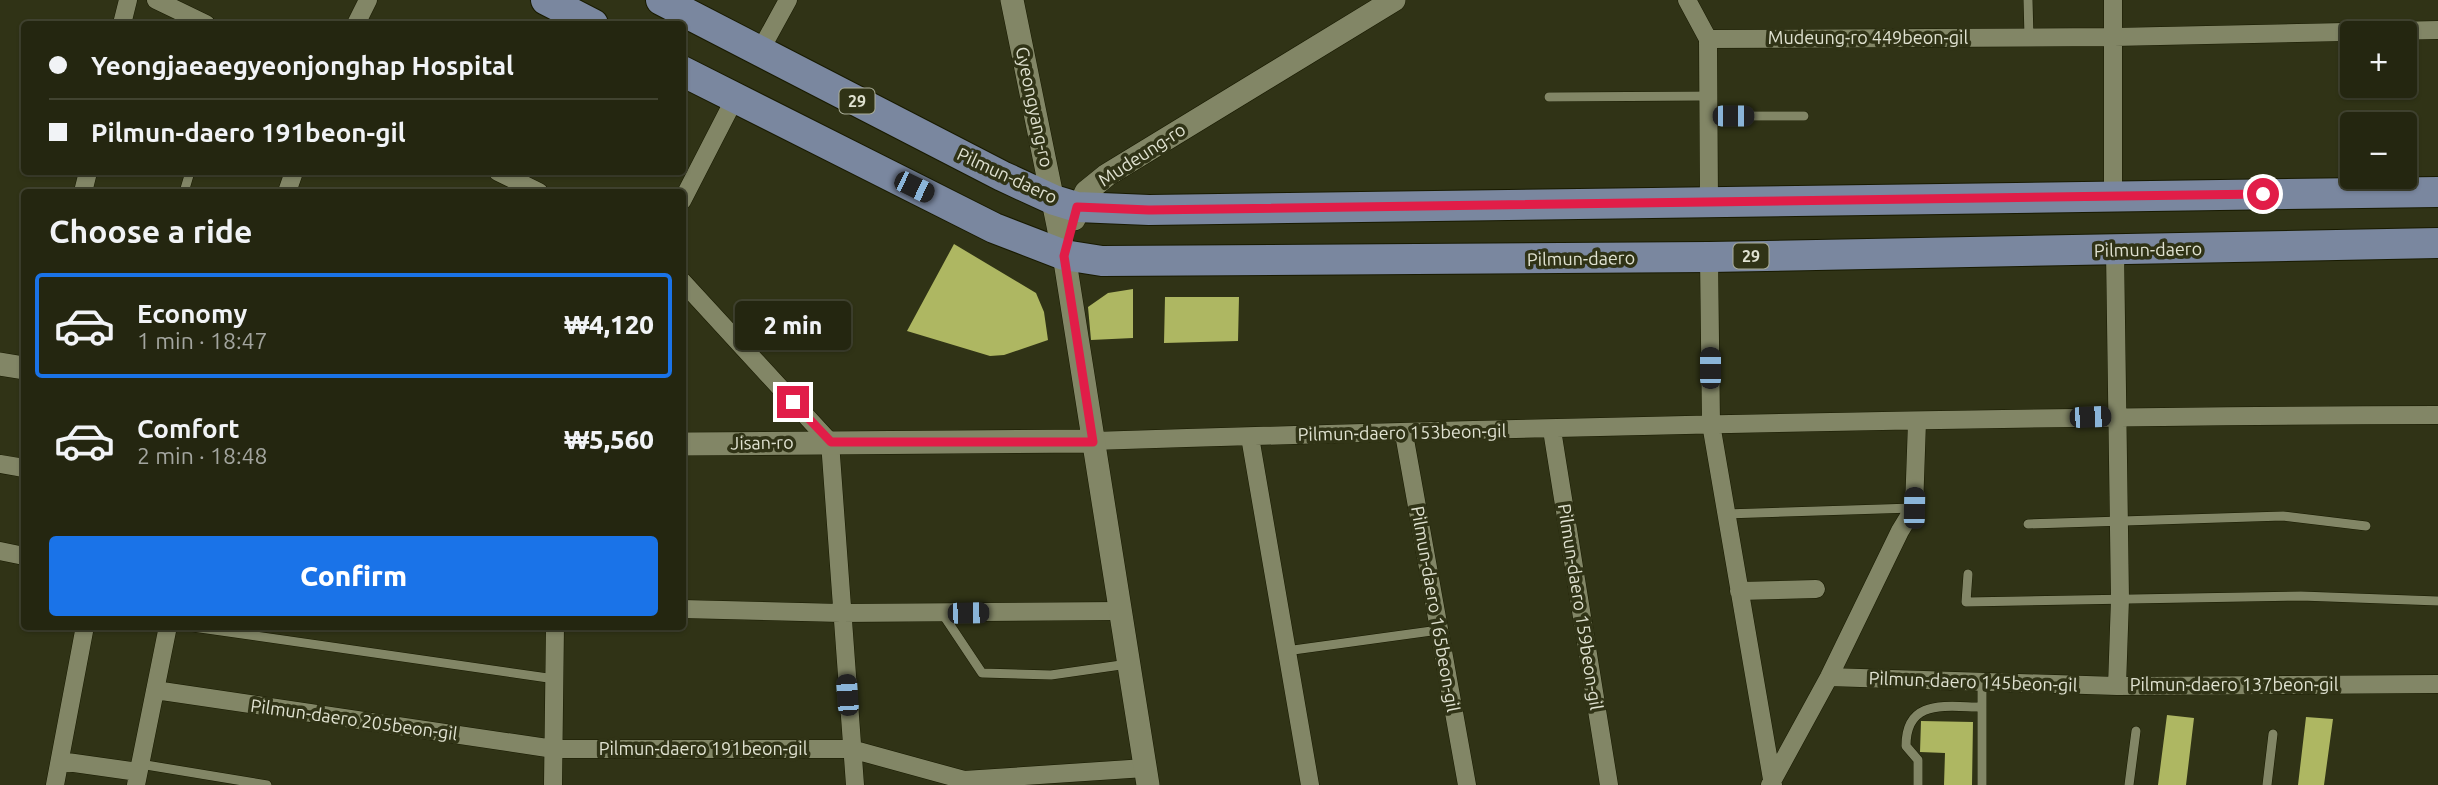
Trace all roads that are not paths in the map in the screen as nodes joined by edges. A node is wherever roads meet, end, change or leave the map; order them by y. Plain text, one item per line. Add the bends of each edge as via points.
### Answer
1 (128, 0) edge
2 (156, 0) edge
3 (369, 0) edge
4 (546, 0) edge
5 (661, 0) edge
6 (788, 0) edge
7 (1012, 0) edge
8 (1394, 0) edge
9 (1687, 0) edge
10 (2028, 0) edge
11 (2113, 0) edge
12 (123, 21) edge
13 (200, 21) edge
14 (358, 21) edge
15 (587, 21) edge
16 (2438, 30) edge
17 (2029, 37) junction
18 (2114, 37) junction
19 (1708, 39) junction
20 (760, 51) junction
21 (686, 73) edge
22 (1709, 96) junction
23 (1549, 97) dead end
24 (735, 98) junction
25 (1709, 116) junction
26 (1804, 116) dead end
27 (504, 175) edge
28 (533, 189) edge
29 (2438, 192) edge
30 (686, 193) edge
31 (2113, 196) junction
32 (1709, 203) junction
33 (1065, 204) junction
34 (2438, 243) edge
35 (2115, 251) junction
36 (1064, 256) junction
37 (1709, 257) junction
38 (686, 285) edge
39 (0, 364) edge
40 (21, 368) edge
41 (2438, 415) edge
42 (2115, 416) junction
43 (1917, 422) junction
44 (1711, 424) junction
45 (1552, 430) junction
46 (1404, 434) junction
47 (1250, 436) junction
48 (831, 442) junction
49 (1093, 442) junction
50 (686, 444) edge
51 (0, 464) edge
52 (21, 468) edge
53 (1914, 508) junction
54 (1725, 514) junction
55 (2120, 523) junction
56 (2028, 524) dead end
57 (2366, 526) dead end
58 (0, 551) edge
59 (21, 555) edge
60 (1968, 574) dead end
61 (1816, 589) dead end
62 (1739, 591) junction
63 (2120, 599) junction
64 (2438, 601) edge
65 (686, 610) edge
66 (1120, 611) junction
67 (841, 613) junction
68 (942, 613) junction
69 (84, 630) edge
70 (167, 630) edge
71 (214, 630) edge
72 (555, 630) edge
73 (1439, 630) junction
74 (1286, 651) junction
75 (1128, 664) junction
76 (1829, 677) junction
77 (555, 679) junction
78 (1982, 682) junction
79 (2438, 684) edge
80 (2117, 686) junction
81 (155, 690) junction
82 (1982, 707) junction
83 (2136, 731) dead end
84 (2273, 734) dead end
85 (554, 749) junction
86 (851, 749) junction
87 (60, 761) junction
88 (138, 774) edge
89 (1147, 776) edge
90 (55, 785) edge
91 (267, 785) edge
92 (553, 785) edge
93 (855, 785) edge
94 (1310, 785) edge
95 (1467, 785) edge
96 (1609, 785) edge
97 (1771, 785) edge
98 (1918, 785) edge
99 (1982, 785) edge
100 (2129, 785) edge
101 (2267, 785) edge

1 - 12 street
2 - 13 street
3 - 14 street
4 - 15 main road
5 - 20 main road, Pilmun-daero / 29
6 - 20 street
7 - 33 street, Gyeongyang-ro
8 - 33 street, Mudeung-ro
9 - 19 street
10 - 17 lane
11 - 18 street
16 - 18 street, Mudeung-ro 449beon-gil
17 - 18 street, Mudeung-ro 449beon-gil
17 - 19 street, Mudeung-ro 449beon-gil
18 - 31 street
19 - 22 street
20 - 33 main road, Pilmun-daero / 29
21 - 24 main road, Pilmun-daero / 29
22 - 23 lane
22 - 25 street
24 - 30 street
24 - 36 main road, Pilmun-daero / 29 via 994,228
25 - 26 lane
25 - 32 street
27 - 28 street
29 - 31 main road, Pilmun-daero / 29
31 - 32 main road, Pilmun-daero / 29
32 - 33 main road, Pilmun-daero / 29 via 1149,210
33 - 36 street, Gyeongyang-ro
34 - 35 main road, Pilmun-daero / 29
35 - 37 main road, Pilmun-daero / 29
35 - 42 street, Pilmun-daero 137beon-gil
36 - 37 main road, Pilmun-daero / 29 via 1139,261
36 - 49 street
37 - 44 street
38 - 48 street
39 - 40 street
41 - 42 street
42 - 43 street
42 - 55 street, Pilmun-daero 137beon-gil
43 - 44 street, Pilmun-daero 153beon-gil
43 - 53 street
44 - 45 street, Pilmun-daero 153beon-gil
44 - 54 street
45 - 46 street, Pilmun-daero 153beon-gil
45 - 96 street, Pilmun-daero 159beon-gil
46 - 47 street, Pilmun-daero 153beon-gil
46 - 73 street, Pilmun-daero 165beon-gil
47 - 49 street, Pilmun-daero 153beon-gil
47 - 74 street
48 - 49 street, Jisan-ro
48 - 50 street, Jisan-ro
48 - 67 street
49 - 66 street
51 - 52 street
53 - 54 lane
53 - 76 street
54 - 62 street
55 - 56 lane
55 - 57 lane via 2283,516
55 - 63 street, Pilmun-daero 137beon-gil
58 - 59 street
60 - 63 lane via 1966,601
61 - 62 street
62 - 97 street
63 - 64 lane via 2301,596
63 - 80 street, Pilmun-daero 137beon-gil
65 - 67 street
66 - 68 street
66 - 75 street
67 - 68 street
67 - 86 street
68 - 75 lane via 982,673 1051,675
69 - 87 street
70 - 81 street
71 - 77 lane
72 - 77 street
73 - 74 lane
73 - 95 street, Pilmun-daero 165beon-gil
74 - 94 street
75 - 89 street
76 - 78 street, Pilmun-daero 145beon-gil
76 - 97 street
77 - 85 street
78 - 80 street, Pilmun-daero 145beon-gil
78 - 82 lane
79 - 80 street, Pilmun-daero 137beon-gil
81 - 85 street, Pilmun-daero 205beon-gil
81 - 88 street
82 - 98 lane via 1928,707 1910,721 1906,746 1918,760
82 - 99 lane
83 - 100 lane
84 - 101 lane
85 - 86 street, Pilmun-daero 191beon-gil
85 - 92 street
86 - 89 street, Pilmun-daero 191beon-gil via 964,780
86 - 93 street
87 - 88 street
87 - 90 street
88 - 91 lane

